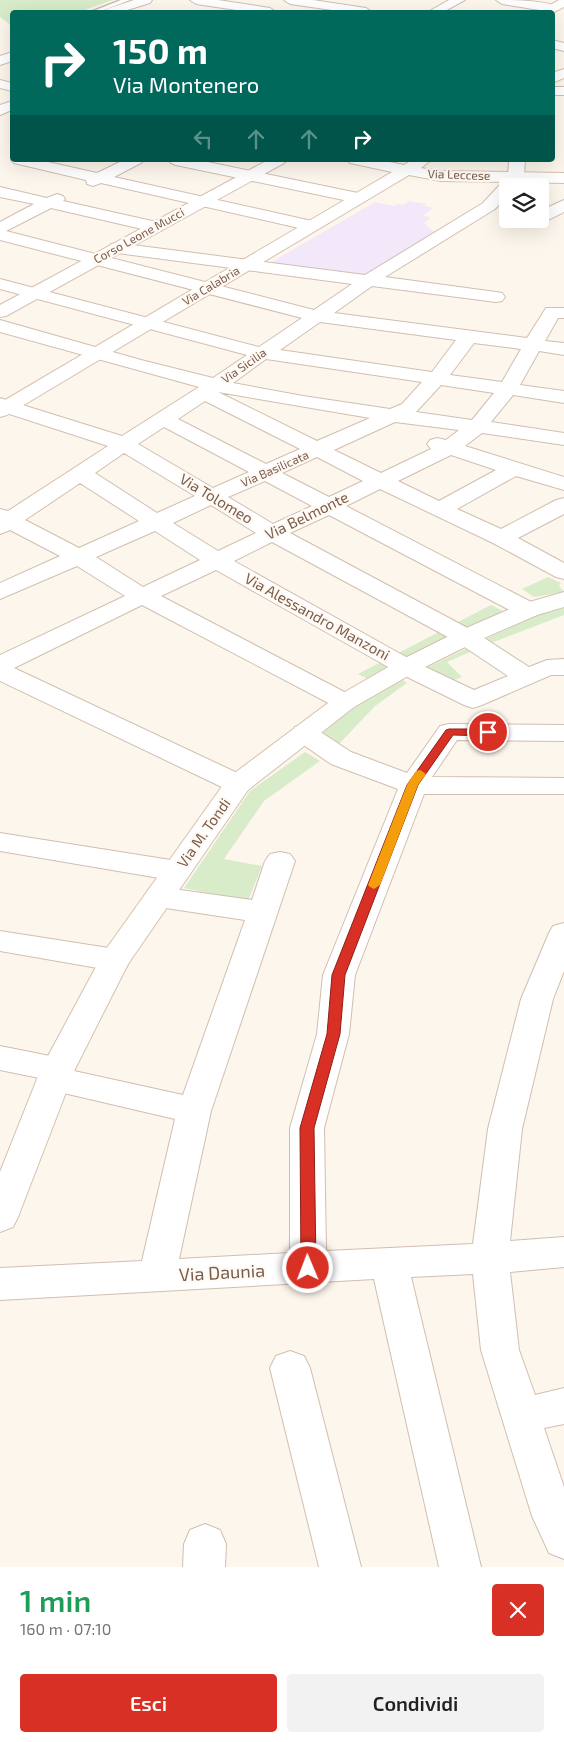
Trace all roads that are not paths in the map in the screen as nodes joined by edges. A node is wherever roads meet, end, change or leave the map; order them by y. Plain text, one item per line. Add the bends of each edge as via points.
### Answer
1 (127, 0) edge
2 (196, 0) edge
3 (254, 0) edge
4 (290, 0) edge
5 (362, 0) edge
6 (460, 0) edge
7 (502, 0) edge
8 (151, 2) edge
9 (564, 2) edge
10 (239, 7) junction
11 (100, 10) edge
12 (120, 10) edge
13 (135, 10) edge
14 (231, 10) edge
15 (258, 10) edge
16 (335, 10) edge
17 (342, 10) edge
18 (438, 10) edge
19 (548, 10) edge
20 (10, 108) edge
21 (2, 119) edge
22 (22, 162) edge
23 (132, 162) edge
24 (185, 162) edge
25 (275, 162) edge
26 (364, 162) edge
27 (419, 162) edge
28 (516, 168) edge
29 (405, 170) junction
30 (250, 176) junction
31 (100, 178) junction
32 (564, 178) edge
33 (0, 192) edge
34 (358, 198) junction
35 (203, 201) junction
36 (50, 203) junction
37 (564, 205) edge
38 (488, 206) junction
39 (499, 208) edge
40 (549, 214) edge
41 (312, 226) junction
42 (155, 227) junction
43 (0, 228) edge
44 (0, 235) edge
45 (117, 248) junction
46 (94, 260) junction
47 (247, 264) junction
48 (371, 280) junction
49 (0, 284) edge
50 (207, 288) junction
51 (34, 293) junction
52 (496, 297) dead end
53 (0, 312) edge
54 (564, 313) edge
55 (317, 316) junction
56 (147, 324) junction
57 (0, 326) edge
58 (469, 336) junction
59 (532, 345) junction
60 (564, 349) edge
61 (261, 353) junction
62 (99, 354) junction
63 (436, 378) junction
64 (209, 389) junction
65 (507, 390) junction
66 (564, 397) edge
67 (3, 407) edge
68 (163, 419) junction
69 (382, 420) junction
70 (476, 428) junction
71 (564, 439) edge
72 (124, 444) junction
73 (448, 448) junction
74 (317, 450) junction
75 (515, 468) junction
76 (265, 473) junction
77 (82, 474) junction
78 (380, 481) junction
79 (564, 484) edge
80 (212, 497) junction
81 (564, 505) edge
82 (328, 506) junction
83 (440, 509) junction
84 (4, 521) edge
85 (156, 522) junction
86 (272, 533) junction
87 (500, 538) junction
88 (79, 557) junction
89 (216, 560) junction
90 (0, 592) edge
91 (564, 594) edge
92 (142, 596) junction
93 (528, 610) junction
94 (466, 637) junction
95 (0, 665) edge
96 (406, 666) junction
97 (564, 667) edge
98 (0, 671) edge
99 (527, 677) junction
100 (345, 702) junction
101 (304, 733) junction
102 (564, 733) edge
103 (238, 784) junction
104 (413, 785) junction
105 (564, 786) edge
106 (2, 846) edge
107 (280, 861) dead end
108 (177, 872) junction
109 (159, 897) junction
110 (262, 912) junction
111 (564, 932) edge
112 (0, 941) edge
113 (116, 960) junction
114 (0, 1058) edge
115 (57, 1074) junction
116 (194, 1111) junction
117 (7, 1178) edge
118 (0, 1217) edge
119 (564, 1252) edge
120 (490, 1258) junction
121 (389, 1264) junction
122 (308, 1268) junction
123 (157, 1276) junction
124 (0, 1284) edge
125 (290, 1368) dead end
126 (564, 1406) edge
127 (520, 1416) junction
128 (560, 1522) edge
129 (340, 1567) edge
130 (460, 1567) edge

1 - 11 lane
2 - 10 street
3 - 10 street
4 - 16 street
5 - 17 street
6 - 18 street
7 - 19 street
8 - 12 street
8 - 13 street
9 - 19 street
10 - 14 street
10 - 15 street
20 - 21 street
22 - 31 street
23 - 31 street
24 - 30 street
25 - 30 street, Corso Leone Mucci
26 - 29 street, Via Leccese
27 - 29 street, Via Calabria
28 - 29 street, Via Leccese via 441,176
28 - 32 street, Via Leccese
28 - 38 street, Via Sicilia
29 - 34 street, Via Calabria
30 - 34 street
30 - 35 street, Corso Leone Mucci
31 - 35 street
31 - 36 street
33 - 36 street
34 - 41 street, Via Calabria
35 - 41 street
35 - 42 street, Corso Leone Mucci
36 - 42 street
36 - 43 street
37 - 40 street
38 - 39 street
38 - 48 street, Via Sicilia
41 - 47 street, Via Calabria
42 - 45 street, Corso Leone Mucci
44 - 46 street
45 - 46 street, Corso Leone Mucci
45 - 47 street
46 - 50 street
46 - 51 street, Corso Leone Mucci
47 - 48 street
47 - 50 street, Via Calabria
48 - 52 street
48 - 55 street, Via Sicilia
49 - 51 street
50 - 55 street
50 - 56 street, Via Calabria
51 - 53 street, Corso Leone Mucci
51 - 56 street
54 - 59 street, Via Belmonte via 552,312
55 - 58 street
55 - 61 street, Via Sicilia
56 - 61 street
56 - 62 street, Via Calabria
57 - 62 street
58 - 59 street
58 - 63 street, Via Basilicata
59 - 60 street
59 - 65 street, Via Belmonte
61 - 63 street
61 - 64 street, Via Sicilia
62 - 64 street
62 - 67 street, Via Calabria
63 - 65 street
63 - 69 street, Via Basilicata via 409,408
64 - 68 street, Via Sicilia
64 - 69 street
64 - 74 street
65 - 66 street
65 - 70 street, Via Belmonte
67 - 72 street, Via Tolomeo
68 - 72 street, Via Sicilia
68 - 76 street
69 - 70 street
69 - 73 street
69 - 74 street, Via Basilicata
70 - 71 street
70 - 73 street, Via Belmonte
72 - 77 street, Via Sicilia
72 - 80 street, Via Tolomeo
73 - 75 street
73 - 78 street, Via Belmonte
74 - 76 street, Via Basilicata
74 - 78 street
75 - 79 street
75 - 83 street
76 - 80 street, Via Basilicata
76 - 82 street
77 - 84 street, Via Sicilia
77 - 85 street, Via Alessandro Manzoni
78 - 82 street, Via Belmonte
78 - 83 street
80 - 85 street, Via Basilicata
80 - 86 street, Via Tolomeo
81 - 87 street
82 - 86 street, Via Belmonte
82 - 93 street
83 - 87 street
84 - 88 street
85 - 88 street, Via Basilicata
85 - 89 street, Via Alessandro Manzoni
86 - 89 street, Via Belmonte
86 - 94 street, Via Tolomeo
87 - 91 street
88 - 90 street, Via Basilicata
88 - 92 street
89 - 92 street, Via Belmonte
89 - 96 street, Via Alessandro Manzoni
91 - 93 street, Via M. Tondi
92 - 95 street, Via Belmonte
92 - 100 street
93 - 94 street, Via M. Tondi
94 - 96 street, Via M. Tondi
94 - 99 street, Via Tolomeo
96 - 99 street, Via Alessandro Manzoni via 473,700
96 - 100 street, Via M. Tondi
97 - 99 street, Via Alessandro Manzoni via 547,668
98 - 103 street
100 - 101 street, Via M. Tondi
101 - 103 street, Via M. Tondi
101 - 104 street via 341,758
102 - 104 street via 449,732
103 - 108 street, Via M. Tondi
104 - 105 street
104 - 122 street via 339,975 333,1034 307,1128
106 - 108 street
107 - 110 street
108 - 109 street, Via M. Tondi
109 - 110 street
109 - 113 street, Via M. Tondi
110 - 116 street
111 - 120 street via 537,999 505,1129
112 - 113 street
113 - 115 street, Via M. Tondi
114 - 115 street
115 - 116 street
115 - 117 street, Via M. Tondi
116 - 123 street
117 - 118 street, Via M. Tondi
119 - 120 street, Via Daunia
120 - 121 street, Via Daunia
120 - 127 street via 500,1350
121 - 122 street, Via Daunia
121 - 130 street
122 - 123 street, Via Daunia
123 - 124 street, Via Daunia
125 - 129 street
126 - 127 street
127 - 128 street

